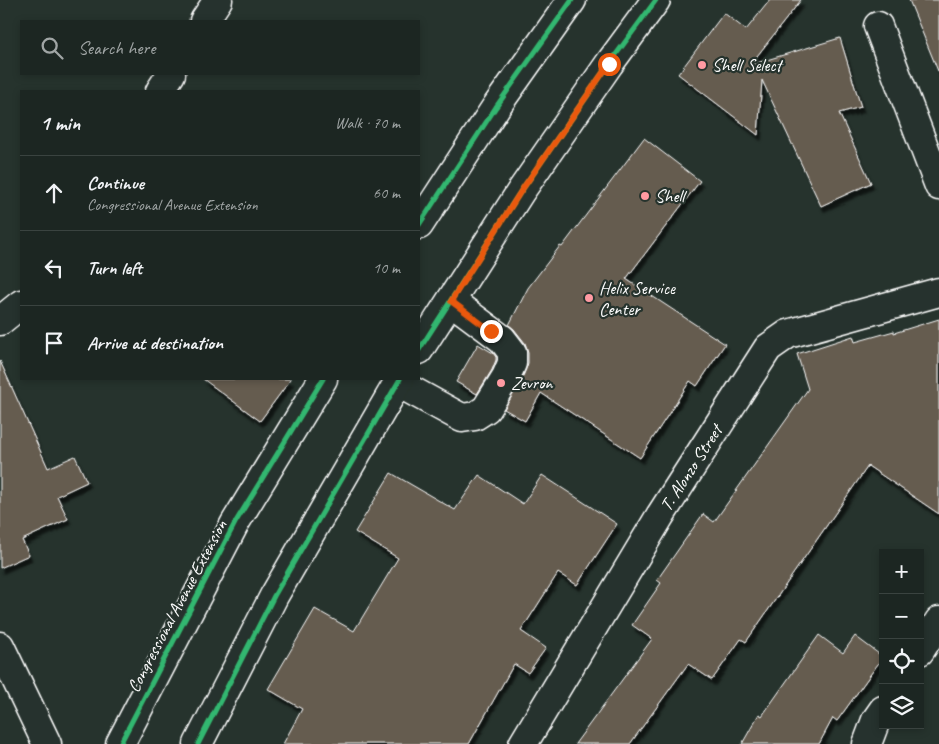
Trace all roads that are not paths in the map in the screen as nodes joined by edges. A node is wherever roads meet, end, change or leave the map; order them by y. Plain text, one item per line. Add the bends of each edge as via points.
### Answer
1 (218, 0) edge
2 (572, 0) edge
3 (656, 0) edge
4 (205, 20) edge
5 (878, 26) dead end
6 (170, 75) edge
7 (161, 90) edge
8 (939, 186) edge
9 (420, 223) edge
10 (939, 292) edge
11 (451, 301) junction
12 (20, 305) edge
13 (0, 321) edge
14 (420, 348) edge
15 (322, 380) edge
16 (399, 381) edge
17 (939, 621) edge
18 (924, 644) edge
19 (0, 646) edge
20 (879, 716) edge
21 (46, 744) edge
22 (120, 744) edge
23 (198, 744) edge
24 (523, 744) edge
25 (867, 744) edge

1 - 4 main road
2 - 9 main road via 496,107
3 - 11 main road via 521,191
5 - 8 main road
6 - 7 main road
10 - 24 main road, T. Alonzo Street via 788,334 768,348 660,516
11 - 14 main road
11 - 16 main road via 502,339 512,352 512,363 486,409 475,416 462,418
12 - 13 main road
15 - 22 main road, Congressional Avenue Extension via 236,523
16 - 23 main road via 274,596
17 - 18 main road
19 - 21 main road
20 - 25 main road

